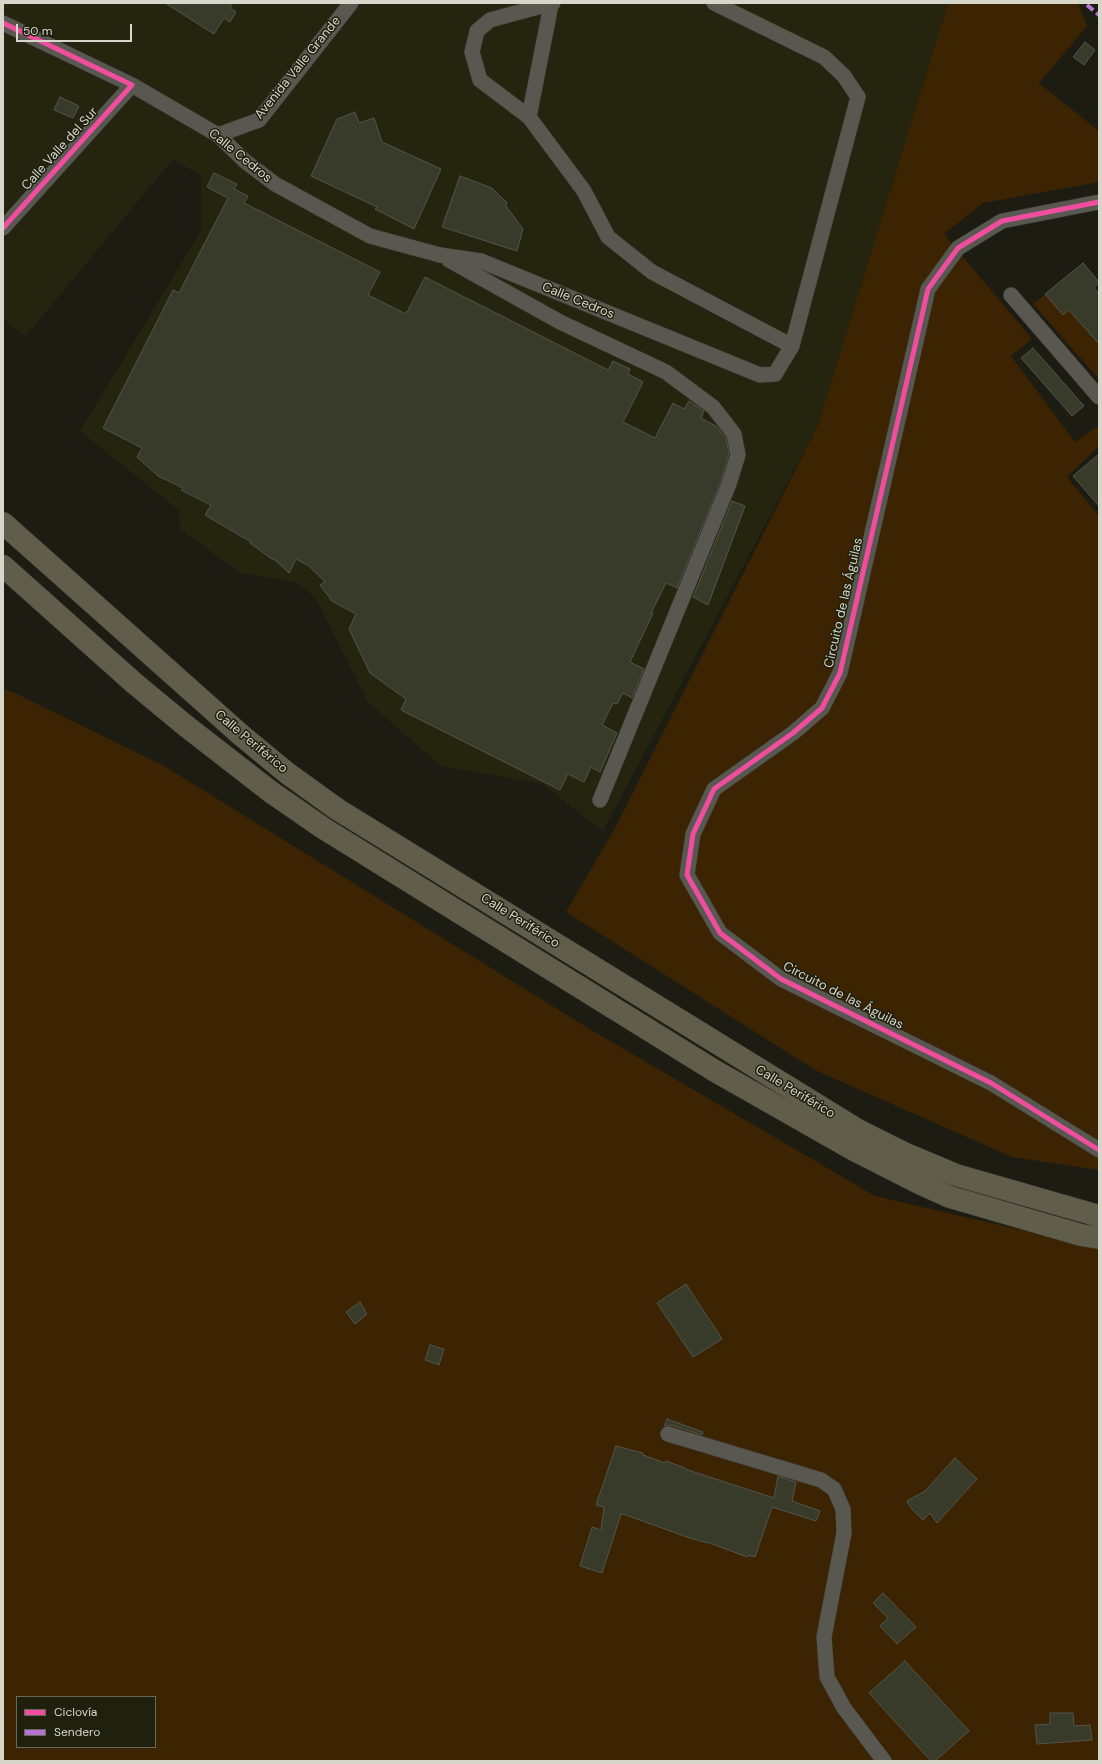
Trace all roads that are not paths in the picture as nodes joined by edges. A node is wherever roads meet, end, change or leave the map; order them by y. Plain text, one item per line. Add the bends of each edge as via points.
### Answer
1 (351, 3) edge
2 (714, 3) edge
3 (552, 4) edge
4 (3, 23) edge
5 (132, 84) junction
6 (529, 117) junction
7 (218, 135) junction
8 (1099, 202) edge
9 (3, 228) edge
10 (440, 254) junction
11 (1011, 295) dead end
12 (792, 346) junction
13 (1099, 397) edge
14 (3, 523) edge
15 (3, 566) edge
16 (600, 800) dead end
17 (1099, 1150) edge
18 (1099, 1216) edge
19 (1099, 1238) edge
20 (668, 1434) dead end
21 (884, 1761) edge

1 - 7 street, Avenida Valle Grande via 259,120
2 - 12 street, Calle Cedros via 824,57 844,76 858,97
3 - 6 street
3 - 6 street via 490,20 477,31 472,52 480,80
4 - 5 street, Calle Cedros
5 - 7 street, Calle Cedros
5 - 9 street, Calle Valle del Sur
6 - 12 street via 584,191 608,237 652,272
7 - 10 street, Calle Cedros via 246,162 275,184 370,236
8 - 17 street, Circuito de las Águilas via 1002,221 958,248 928,289 840,673 822,708 793,733 714,789 693,834 687,875 720,933 781,979 991,1083
10 - 12 street, Calle Cedros via 481,262 760,375 775,374
10 - 16 street via 560,322 666,372 713,407 734,434 738,455 729,484
11 - 13 street
14 - 18 highway, Calle Periférico via 241,735 287,773 337,809 858,1130 906,1154 956,1174
15 - 19 highway, Calle Periférico via 134,683 271,792 323,828 715,1071 854,1150 921,1184 957,1199
20 - 21 street via 821,1480 834,1489 843,1509 844,1533 824,1636 827,1677 844,1708

